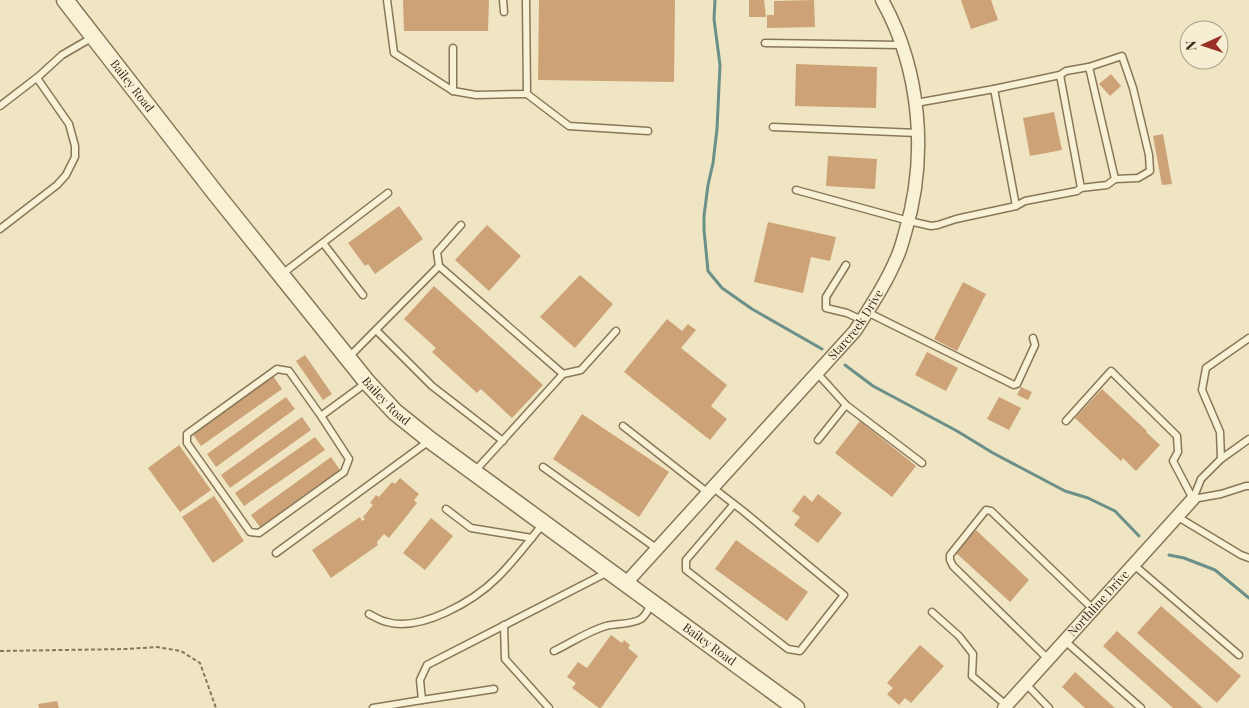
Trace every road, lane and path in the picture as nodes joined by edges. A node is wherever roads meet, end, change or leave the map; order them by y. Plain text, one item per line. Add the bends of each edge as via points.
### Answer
1 (65, 0) edge
2 (387, 0) edge
3 (503, 0) edge
4 (526, 0) edge
5 (882, 0) edge
6 (504, 12) dead end
7 (94, 36) junction
8 (765, 43) dead end
9 (902, 45) junction
10 (453, 48) dead end
11 (1089, 67) junction
12 (1060, 75) junction
13 (37, 78) junction
14 (994, 89) junction
15 (453, 91) junction
16 (527, 94) junction
17 (916, 103) junction
18 (0, 106) edge
19 (773, 126) dead end
20 (648, 131) dead end
21 (918, 133) junction
22 (1115, 179) junction
23 (1081, 188) junction
24 (796, 190) dead end
25 (388, 192) dead end
26 (1016, 206) junction
27 (909, 221) junction
28 (461, 226) dead end
29 (0, 230) edge
30 (323, 243) junction
31 (846, 265) dead end
32 (439, 266) junction
33 (281, 275) junction
34 (363, 295) dead end
35 (865, 316) junction
36 (376, 330) junction
37 (616, 330) dead end
38 (1032, 338) dead end
39 (1249, 338) edge
40 (348, 358) junction
41 (817, 373) junction
42 (563, 374) junction
43 (367, 382) junction
44 (846, 405) junction
45 (320, 416) junction
46 (1066, 421) dead end
47 (623, 426) dead end
48 (1249, 439) edge
49 (430, 440) junction
50 (818, 440) dead end
51 (502, 441) junction
52 (1221, 459) junction
53 (922, 464) dead end
54 (543, 467) dead end
55 (474, 472) junction
56 (1248, 484) edge
57 (710, 490) junction
58 (1194, 500) junction
59 (734, 504) junction
60 (446, 509) dead end
61 (1178, 517) junction
62 (544, 523) junction
63 (532, 538) junction
64 (656, 548) junction
65 (276, 553) dead end
66 (1249, 558) edge
67 (1134, 565) junction
68 (609, 571) junction
69 (626, 583) junction
70 (652, 603) junction
71 (1094, 610) junction
72 (932, 612) dead end
73 (369, 614) dead end
74 (504, 625) junction
75 (1065, 641) junction
76 (0, 651) edge
77 (554, 651) dead end
78 (1239, 655) dead end
79 (1048, 659) junction
80 (1026, 684) junction
81 (494, 689) dead end
82 (422, 700) junction
83 (1005, 706) edge
84 (216, 708) edge
85 (373, 708) edge
86 (549, 708) edge
87 (796, 708) edge
88 (1049, 708) edge
89 (1141, 708) edge

1 - 7 street, Bailey Road
2 - 15 lane via 394,53
3 - 6 lane
4 - 16 lane
5 - 9 street, Starcreek Drive
7 - 13 lane via 62,56
7 - 33 street, Bailey Road
8 - 9 lane
9 - 17 street, Starcreek Drive
10 - 15 lane
11 - 12 lane
11 - 22 lane
11 - 22 lane via 1122,56 1149,155 1150,171 1138,178
12 - 14 lane
12 - 23 lane
13 - 18 lane
13 - 29 lane via 69,124 75,157 58,185
14 - 17 lane
14 - 26 lane
15 - 16 lane via 476,95
16 - 20 lane via 569,126
17 - 21 street, Starcreek Drive
19 - 21 lane
21 - 27 street, Starcreek Drive via 915,194
22 - 23 lane via 1107,185
23 - 26 lane
24 - 27 lane
25 - 30 lane
26 - 27 lane via 938,226
27 - 35 street, Starcreek Drive via 882,290
28 - 32 lane via 437,252
30 - 33 lane
30 - 34 lane
31 - 35 lane via 826,297 826,308
32 - 36 lane
32 - 42 lane
33 - 40 street, Bailey Road
35 - 38 lane via 1014,384 1017,384 1035,344
35 - 41 street, Starcreek Drive
36 - 40 lane
36 - 51 lane via 432,386
37 - 42 lane via 581,370
39 - 52 lane via 1206,368 1202,390 1220,432
40 - 43 street, Bailey Road
41 - 44 lane
41 - 57 street, Starcreek Drive
42 - 51 lane
43 - 45 lane
43 - 49 street, Bailey Road via 395,412
44 - 50 lane
44 - 53 lane
45 - 45 lane via 288,371 277,369 187,434 187,443 250,532 259,533 344,472 349,459
46 - 58 lane via 1111,371 1177,436 1178,452 1174,461
47 - 57 lane
48 - 52 lane
49 - 55 street, Bailey Road
49 - 65 lane
51 - 55 lane
52 - 58 lane via 1201,479
54 - 64 lane
55 - 62 street, Bailey Road
56 - 58 lane
57 - 59 lane
57 - 64 street, Starcreek Drive
58 - 61 street, Northline Drive
59 - 59 lane via 844,595 800,651 788,649 686,570 686,560
60 - 63 lane via 471,528
61 - 66 lane
61 - 67 street, Northline Drive
62 - 63 lane
62 - 68 street, Bailey Road
63 - 73 lane via 496,579 470,599 441,614 420,622 402,624 386,622
64 - 69 street, Starcreek Drive
67 - 71 street, Northline Drive
67 - 78 lane
68 - 69 street, Bailey Road
68 - 74 lane
69 - 70 street, Bailey Road
70 - 77 lane via 640,620 596,629
70 - 87 street, Bailey Road
71 - 75 street, Northline Drive
71 - 79 lane via 991,511 986,510 950,555 950,560
72 - 83 lane via 959,636 973,654 972,676
74 - 82 lane via 427,665 420,680
74 - 86 lane via 505,659
75 - 79 street, Northline Drive
75 - 89 lane
76 - 84 path via 158,647 180,651 200,663
79 - 80 street, Northline Drive
80 - 83 street, Northline Drive
80 - 88 lane
81 - 82 lane
82 - 85 lane

